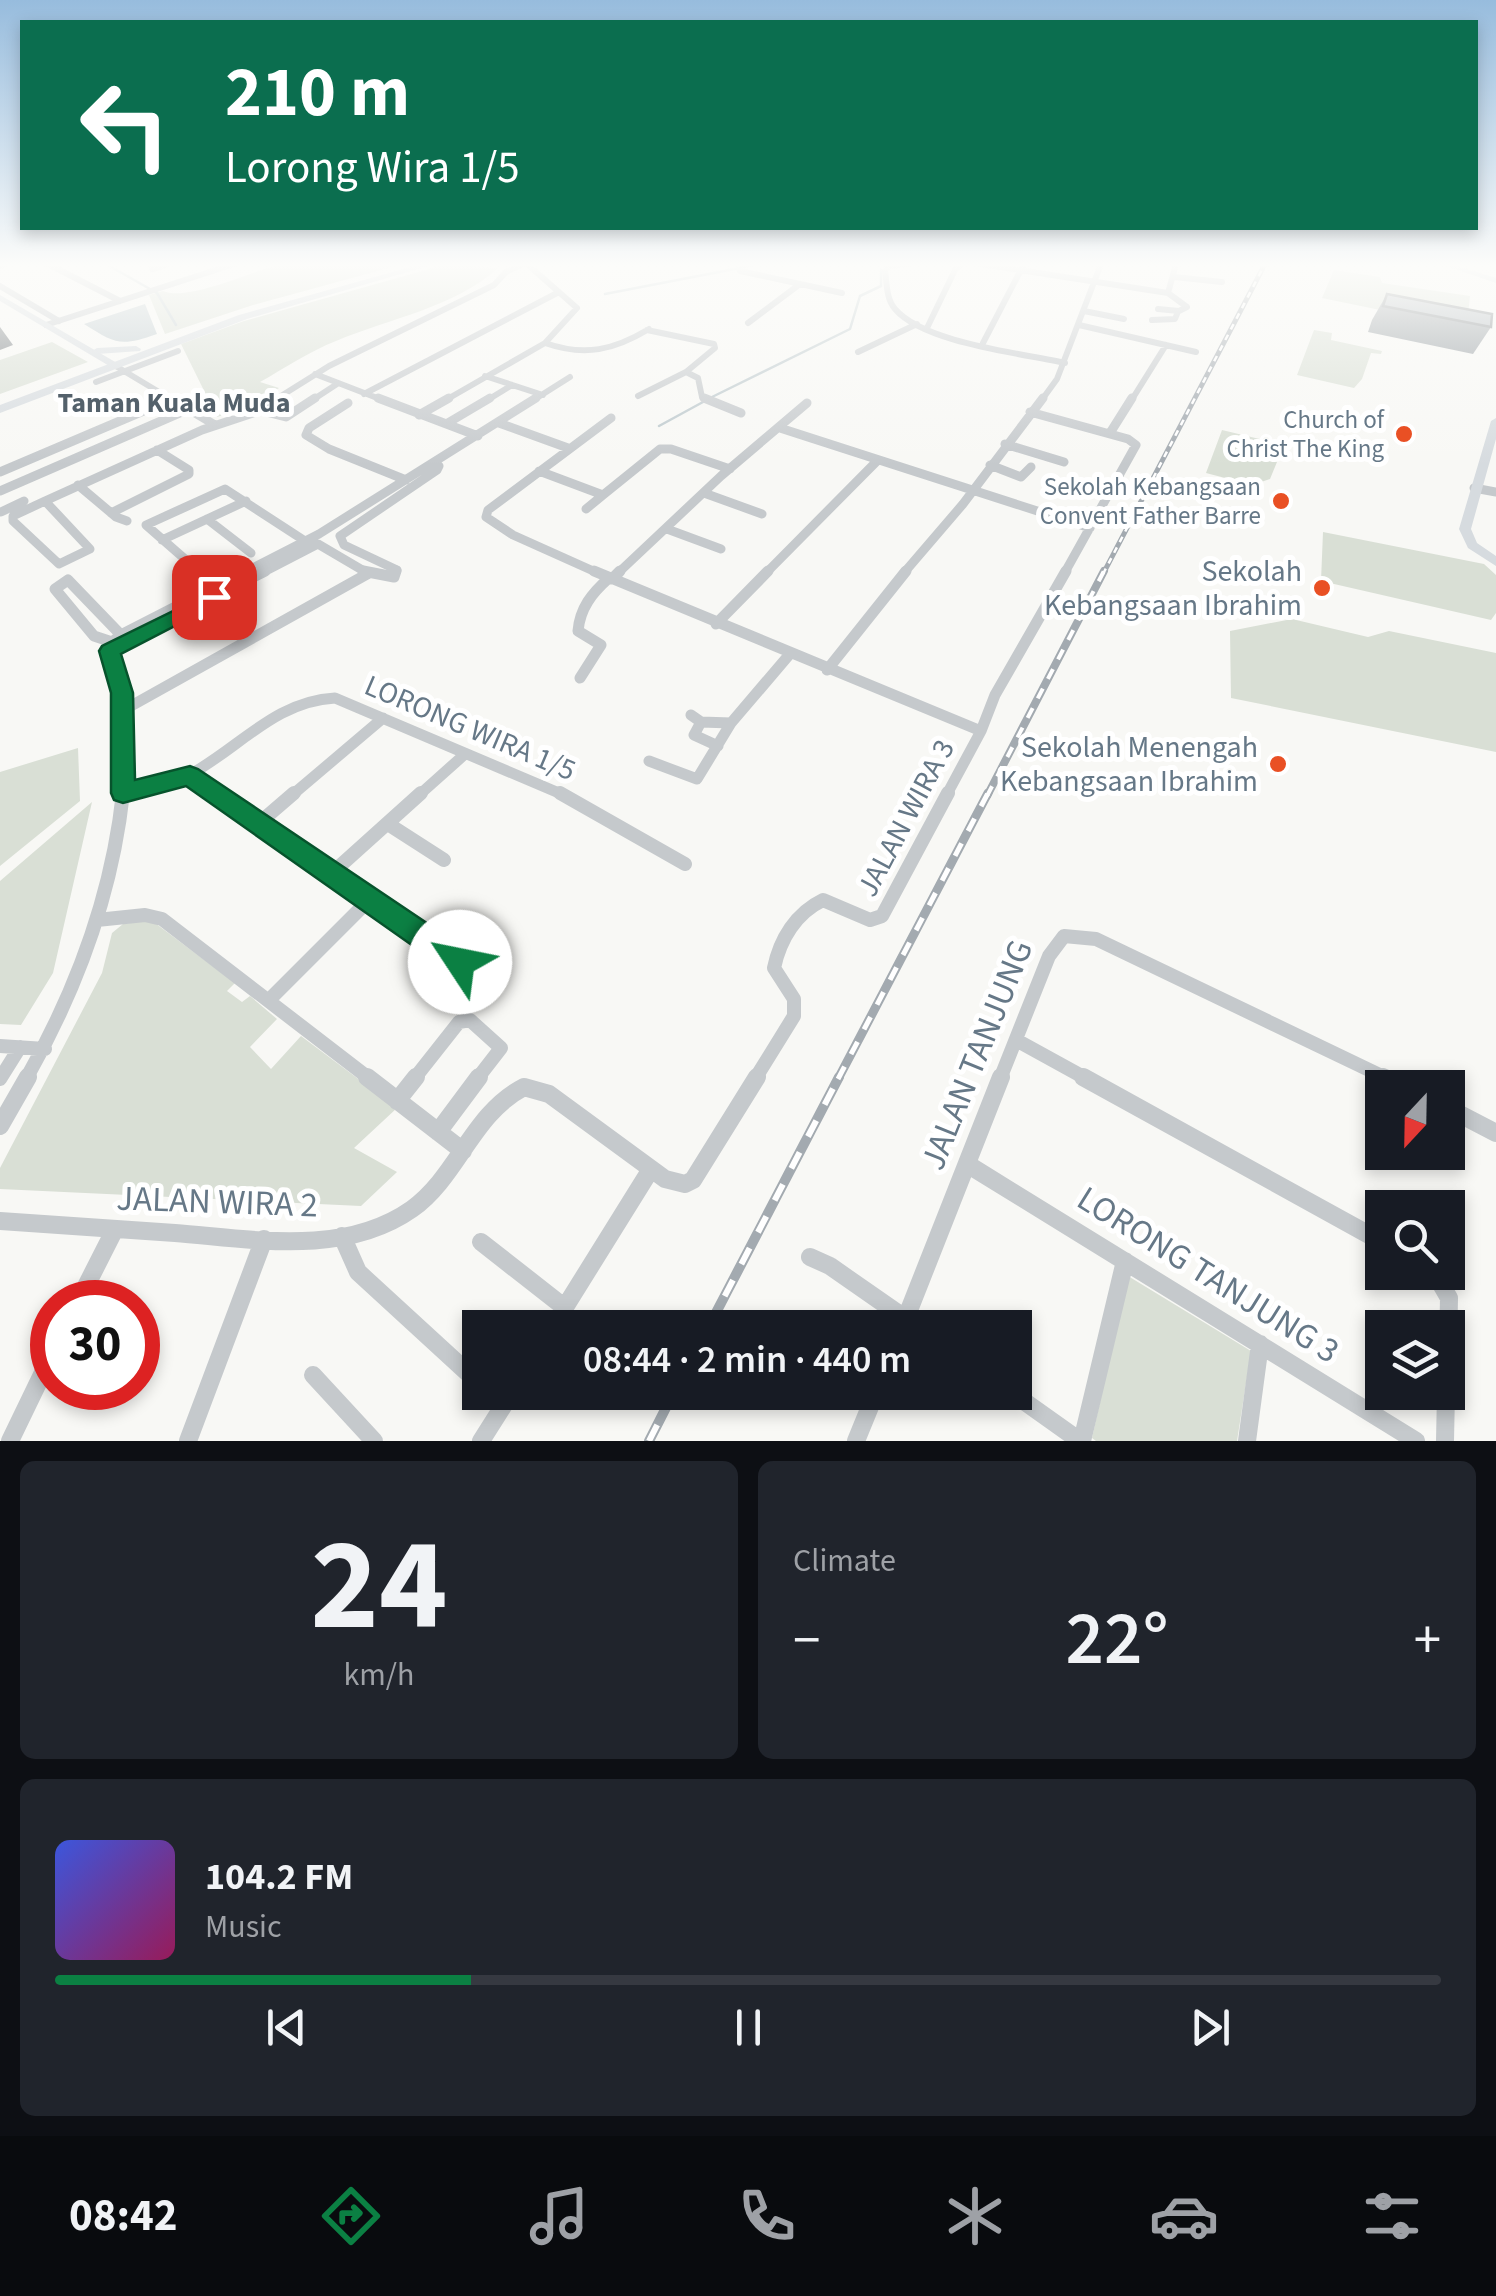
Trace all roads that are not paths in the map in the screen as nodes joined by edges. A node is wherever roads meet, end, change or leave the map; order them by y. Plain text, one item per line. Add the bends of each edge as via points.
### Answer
1 (57, 331) edge
2 (196, 331) edge
3 (205, 331) edge
4 (400, 331) edge
5 (484, 331) edge
6 (555, 331) edge
7 (645, 331) edge
8 (658, 331) edge
9 (902, 331) edge
10 (938, 331) edge
11 (989, 331) edge
12 (1077, 331) edge
13 (1105, 331) edge
14 (545, 342) junction
15 (983, 344) junction
16 (150, 346) junction
17 (1166, 346) junction
18 (178, 351) dead end
19 (94, 352) junction
20 (858, 352) dead end
21 (1196, 352) dead end
22 (1065, 363) junction
23 (120, 366) junction
24 (82, 372) junction
25 (686, 372) junction
26 (315, 374) junction
27 (486, 376) junction
28 (570, 378) dead end
29 (96, 382) dead end
30 (337, 384) junction
31 (512, 384) junction
32 (364, 394) junction
33 (543, 395) junction
34 (638, 396) dead end
35 (174, 398) junction
36 (348, 403) dead end
37 (806, 403) dead end
38 (0, 406) edge
39 (191, 408) junction
40 (258, 410) junction
41 (742, 412) dead end
42 (1030, 412) junction
43 (419, 415) junction
44 (611, 418) dead end
45 (1496, 421) edge
46 (212, 422) junction
47 (499, 423) junction
48 (446, 424) junction
49 (780, 428) junction
50 (1110, 433) junction
51 (478, 436) junction
52 (1005, 444) junction
53 (568, 448) junction
54 (156, 450) junction
55 (878, 460) junction
56 (1064, 462) dead end
57 (433, 464) junction
58 (990, 465) junction
59 (1032, 466) dead end
60 (730, 469) junction
61 (539, 471) junction
62 (0, 472) edge
63 (406, 480) junction
64 (78, 485) junction
65 (1475, 486) junction
66 (974, 490) junction
67 (0, 491) edge
68 (1496, 492) edge
69 (704, 493) junction
70 (603, 495) junction
71 (44, 500) junction
72 (246, 501) junction
73 (586, 509) dead end
74 (0, 512) edge
75 (111, 513) junction
76 (762, 514) dead end
77 (206, 520) junction
78 (127, 521) dead end
79 (667, 528) junction
80 (1090, 528) junction
81 (162, 540) junction
82 (311, 541) junction
83 (721, 549) dead end
84 (251, 554) dead end
85 (1496, 562) edge
86 (369, 573) junction
87 (610, 578) junction
88 (217, 587) junction
89 (716, 624) junction
90 (114, 643) junction
91 (789, 655) junction
92 (826, 670) junction
93 (580, 678) dead end
94 (122, 711) junction
95 (383, 718) junction
96 (731, 724) junction
97 (981, 731) junction
98 (718, 746) junction
99 (465, 754) junction
100 (650, 761) dead end
101 (190, 776) junction
102 (123, 793) junction
103 (258, 824) junction
104 (388, 824) junction
105 (444, 860) dead end
106 (685, 864) dead end
107 (330, 874) junction
108 (368, 901) junction
109 (98, 920) junction
110 (460, 962) dead end
111 (268, 1000) junction
112 (1016, 1040) junction
113 (0, 1046) edge
114 (20, 1047) junction
115 (45, 1048) junction
116 (1369, 1070) edge
117 (0, 1079) edge
118 (549, 1094) joint
119 (397, 1101) junction
120 (1465, 1117) edge
121 (0, 1126) edge
122 (438, 1132) junction
123 (1496, 1133) edge
124 (463, 1150) junction
125 (966, 1164) junction
126 (652, 1169) junction
127 (0, 1221) edge
128 (115, 1229) junction
129 (1365, 1233) edge
130 (342, 1236) junction
131 (264, 1239) junction
132 (481, 1242) dead end
133 (810, 1256) dead end
134 (1125, 1261) junction
135 (89, 1280) edge
136 (564, 1307) junction
137 (562, 1310) edge
138 (889, 1310) edge
139 (914, 1310) edge
140 (1260, 1344) junction
141 (462, 1367) edge
142 (313, 1375) dead end
143 (30, 1400) edge
144 (1032, 1406) edge
145 (496, 1410) edge
146 (869, 1410) edge
147 (1446, 1410) edge
148 (10, 1441) edge
149 (188, 1441) edge
150 (374, 1441) edge
151 (480, 1441) edge
152 (856, 1441) edge
153 (1081, 1441) edge
154 (1247, 1441) edge
155 (1416, 1441) edge
156 (1445, 1441) edge

1 - 19 main road
2 - 16 main road
3 - 23 main road
4 - 26 street
5 - 32 street
6 - 14 street
7 - 14 street via 622,346 590,352
8 - 25 street via 714,344
9 - 20 street
10 - 15 street
11 - 15 street
12 - 22 street
13 - 17 street
14 - 27 street
15 - 22 street
16 - 19 main road
16 - 23 main road
17 - 21 street
17 - 50 street
18 - 23 street
19 - 23 main road
19 - 24 main road
22 - 42 street
23 - 24 main road
23 - 29 street
23 - 35 street
23 - 38 main road
24 - 38 main road
25 - 34 street
25 - 41 street via 698,378 708,400
26 - 30 street
26 - 40 street
27 - 31 street
27 - 43 street
28 - 33 street
30 - 32 street
30 - 40 street via 286,417
31 - 33 street
31 - 48 street
32 - 43 street
33 - 47 street
35 - 39 street
35 - 62 street
36 - 63 street via 306,435
37 - 49 street
39 - 46 street
39 - 67 street
40 - 46 street
42 - 50 street
42 - 52 street
43 - 48 street
44 - 53 street
45 - 65 main road
46 - 54 street
46 - 74 street
47 - 51 street
47 - 53 street
48 - 51 street
49 - 55 street
49 - 60 street
50 - 80 street, JALAN WIRA 3 via 1136,447
51 - 57 street
52 - 56 street
52 - 58 street
53 - 61 street
54 - 64 street
54 - 75 street via 189,474
55 - 66 street
55 - 89 street
57 - 63 street
57 - 86 street via 437,470 340,536 344,546 398,572 386,579
58 - 59 street via 1020,477
58 - 66 street
60 - 69 street
60 - 70 street via 663,448
61 - 70 street
61 - 87 street via 486,517
63 - 82 street
64 - 71 street
64 - 75 street
65 - 68 street
65 - 85 main road via 1467,536
66 - 80 street
66 - 92 street
69 - 76 street
69 - 79 street
70 - 73 street
71 - 71 street via 89,547 88,552 56,564 12,521
72 - 77 street
72 - 81 street via 225,489 213,492 146,525
72 - 82 street
75 - 78 street
77 - 81 street
77 - 84 street
79 - 83 street
79 - 87 street
80 - 97 street, JALAN WIRA 3
81 - 88 street
82 - 86 street
82 - 88 street
82 - 90 street
86 - 94 street
87 - 89 street
87 - 93 street via 588,597 576,628 601,645
88 - 90 street
89 - 91 street
90 - 90 street via 68,580 56,588 94,636
90 - 94 street
91 - 92 street
91 - 96 street
92 - 97 street
94 - 102 street
95 - 99 street, LORONG WIRA 1/5
95 - 101 street, LORONG WIRA 1/5 via 335,698 316,698 260,726
95 - 103 street
96 - 98 street
96 - 98 street via 696,718 694,735
97 - 126 street, JALAN WIRA 3 via 879,919 823,900 798,918 774,968 794,998 794,1016 700,1170 685,1184
98 - 100 street via 694,780
99 - 104 street
99 - 106 street, LORONG WIRA 1/5 via 571,798
101 - 102 street, LORONG WIRA 1/5
101 - 103 street
102 - 109 street
103 - 107 street
104 - 105 street
104 - 107 street
107 - 108 street
108 - 110 street
108 - 111 street
109 - 111 street via 162,919
109 - 115 street
111 - 119 street
112 - 116 street, JALAN TANJUNG via 1049,956 1072,934 1096,939
112 - 125 street, JALAN TANJUNG
112 - 129 street
113 - 114 street
114 - 115 street
114 - 117 street
115 - 121 street
118 - 124 street, JALAN WIRA 2 via 524,1088 504,1097
118 - 126 street, JALAN WIRA 3
119 - 122 street
119 - 122 street via 459,1022 470,1020 501,1048
120 - 123 street
122 - 124 street
124 - 130 street, JALAN WIRA 2 via 420,1204
125 - 134 street, LORONG TANJUNG 3
125 - 139 street, JALAN TANJUNG
126 - 136 street
127 - 128 street, JALAN WIRA 2
128 - 131 street, JALAN WIRA 2
128 - 135 street
130 - 131 street, JALAN WIRA 2
130 - 141 street via 358,1272
131 - 149 street
132 - 136 street
133 - 138 street
134 - 140 street, LORONG TANJUNG 3
134 - 153 street
136 - 137 street
140 - 154 street
140 - 155 street, LORONG TANJUNG 3
142 - 150 street
143 - 148 street
144 - 153 street
145 - 151 street
146 - 152 street
147 - 156 street

